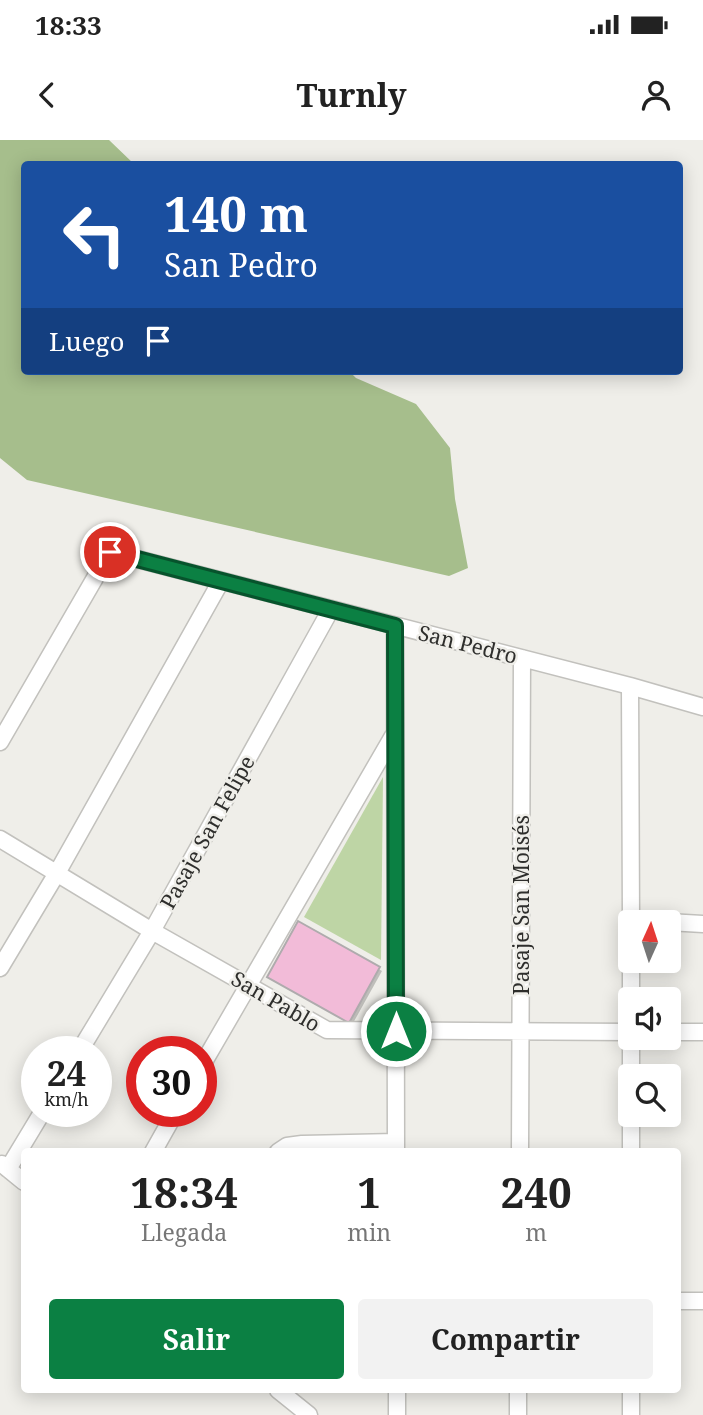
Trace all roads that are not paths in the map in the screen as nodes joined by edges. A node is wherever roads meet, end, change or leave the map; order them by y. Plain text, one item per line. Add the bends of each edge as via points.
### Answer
1 (221, 581) junction
2 (331, 610) junction
3 (395, 626) junction
4 (522, 658) junction
5 (630, 686) junction
6 (703, 707) edge
7 (394, 733) junction
8 (0, 742) edge
9 (0, 839) edge
10 (57, 873) junction
11 (631, 910) edge
12 (681, 923) edge
13 (703, 924) edge
14 (152, 931) junction
15 (0, 968) edge
16 (248, 986) junction
17 (396, 1031) junction
18 (520, 1031) junction
19 (618, 1032) edge
20 (681, 1032) edge
21 (703, 1032) edge
22 (89, 1036) edge
23 (217, 1039) edge
24 (31, 1127) edge
25 (167, 1127) edge
26 (631, 1127) edge
27 (396, 1147) edge
28 (155, 1148) edge
29 (284, 1148) edge
30 (520, 1148) edge
31 (631, 1148) edge
32 (4, 1165) edge
33 (21, 1179) edge
34 (681, 1301) edge
35 (703, 1301) edge
36 (282, 1393) edge
37 (397, 1393) edge
38 (518, 1393) edge
39 (631, 1393) edge
40 (309, 1415) edge
41 (397, 1415) edge
42 (518, 1415) edge
43 (631, 1415) edge

1 - 2 street, San Pedro
1 - 8 street, San Pedro via 110,552
1 - 10 street
2 - 3 street, San Pedro
2 - 14 street, Pasaje San Felipe
3 - 4 street, San Pedro
3 - 7 street
4 - 5 street, San Pedro
4 - 18 street, Pasaje San Moisés
5 - 6 street, San Pedro
5 - 11 street
7 - 16 street
7 - 17 street
9 - 10 street, San Pablo
10 - 14 street, San Pablo
10 - 15 street
12 - 13 street
14 - 16 street, San Pablo
14 - 22 street, Pasaje San Felipe
16 - 17 street, San Pablo via 327,1030
16 - 23 street
17 - 18 street, San Pablo
17 - 27 street
18 - 19 street, San Pablo
18 - 30 street, Pasaje San Moisés
20 - 21 street
24 - 32 street
25 - 28 street
26 - 31 street
27 - 29 street via 302,1144
32 - 33 street
34 - 35 street
36 - 40 street
37 - 41 street
38 - 42 street
39 - 43 street

